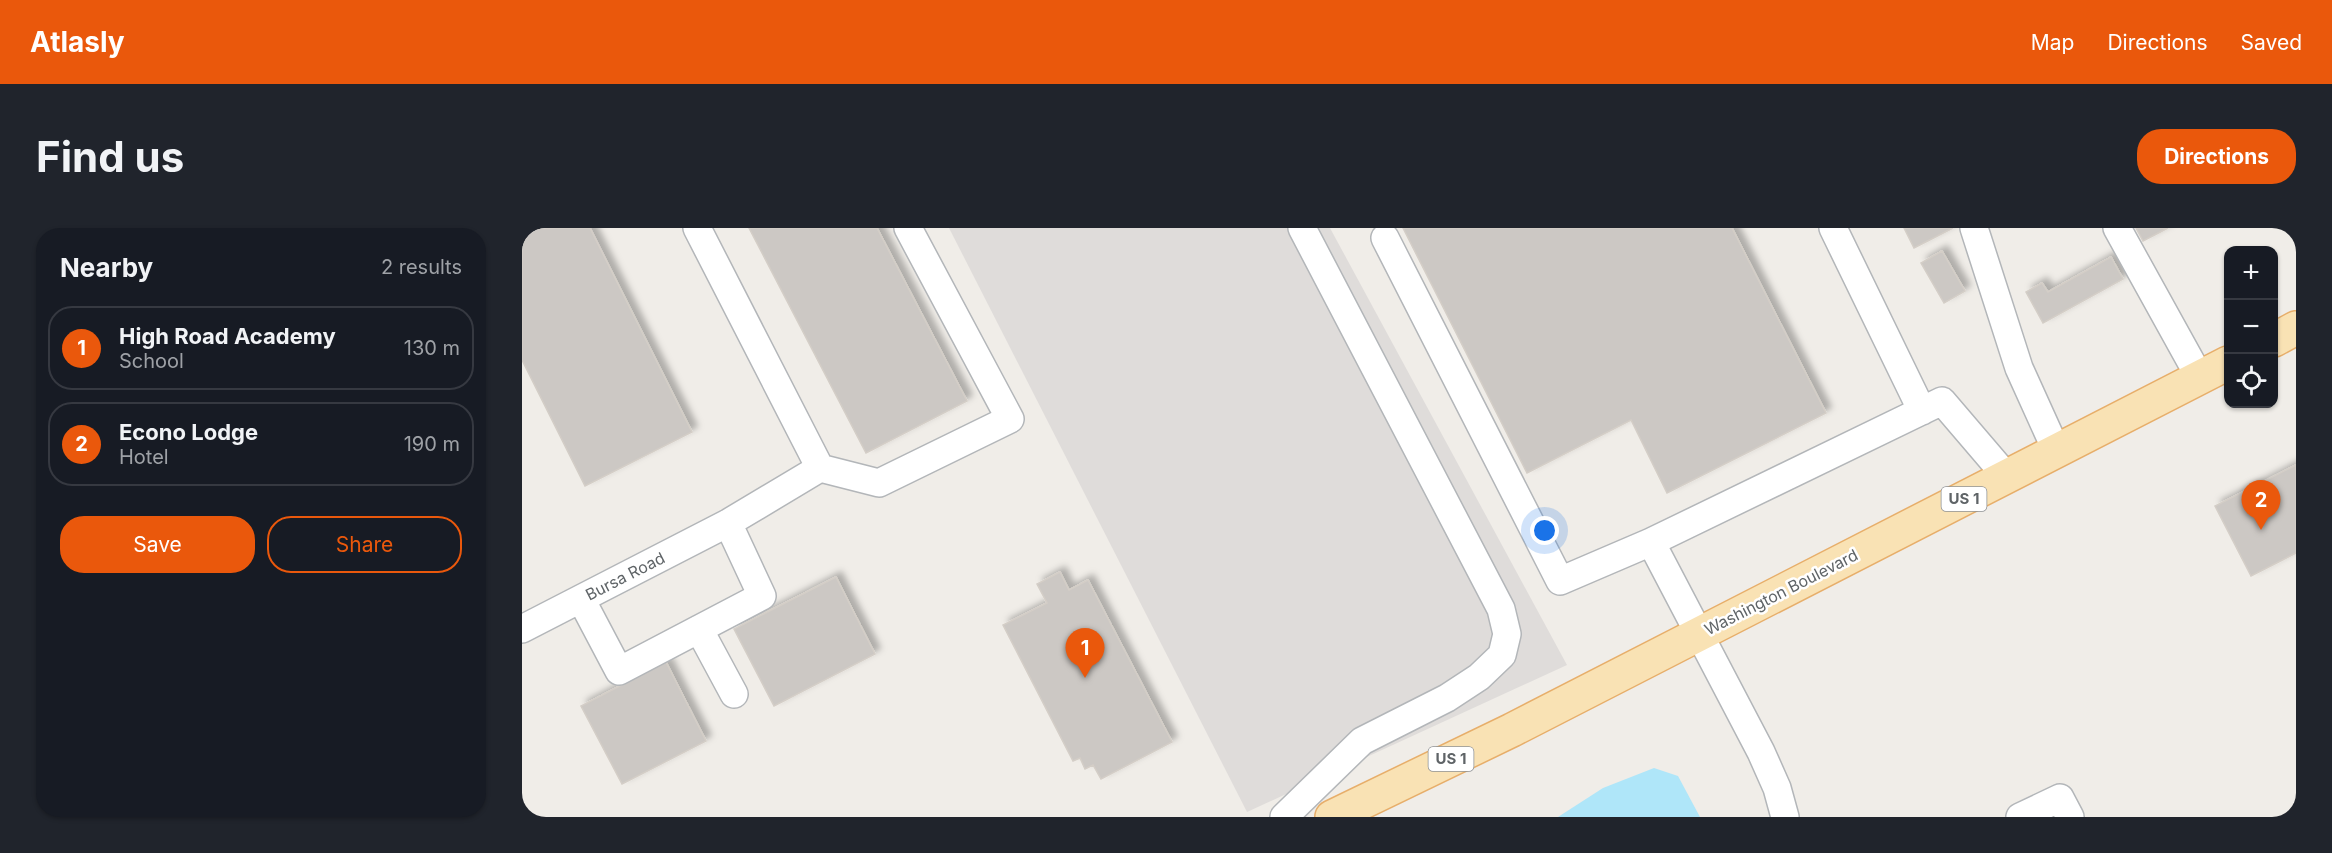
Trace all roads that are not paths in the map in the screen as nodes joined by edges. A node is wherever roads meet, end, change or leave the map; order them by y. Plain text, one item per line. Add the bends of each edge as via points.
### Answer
1 (697, 228) edge
2 (908, 228) edge
3 (1302, 228) edge
4 (1833, 228) edge
5 (1974, 228) edge
6 (2116, 228) edge
7 (1385, 238) dead end
8 (2296, 328) edge
9 (2278, 338) edge
10 (2224, 366) edge
11 (2200, 378) junction
12 (1922, 411) junction
13 (2057, 452) junction
14 (820, 468) junction
15 (2007, 477) junction
16 (728, 523) junction
17 (1651, 542) junction
18 (580, 599) junction
19 (522, 629) edge
20 (699, 629) junction
21 (1700, 633) junction
22 (734, 694) dead end
23 (1284, 817) edge
24 (1332, 817) edge
25 (1785, 817) edge
26 (2020, 817) edge
27 (2070, 817) edge

1 - 14 street
2 - 14 street via 1010,419 879,483
3 - 23 street via 1501,609 1508,634 1502,655 1479,677 1448,698 1362,741
4 - 12 street
5 - 13 street via 2019,368
6 - 11 street
7 - 17 street via 1560,580
8 - 9 main road
10 - 11 main road, Washington Boulevard / US 1
11 - 13 main road, Washington Boulevard / US 1
12 - 15 street via 1942,401
12 - 17 street
13 - 15 main road, Washington Boulevard / US 1
14 - 16 street, Bursa Road
15 - 21 main road, Washington Boulevard / US 1
16 - 18 street, Bursa Road
16 - 20 street via 762,596
17 - 21 street
18 - 19 street, Bursa Road
18 - 20 street via 619,670
20 - 22 street
21 - 24 main road, Washington Boulevard / US 1
21 - 25 street via 1778,788
26 - 27 street via 2060,798

